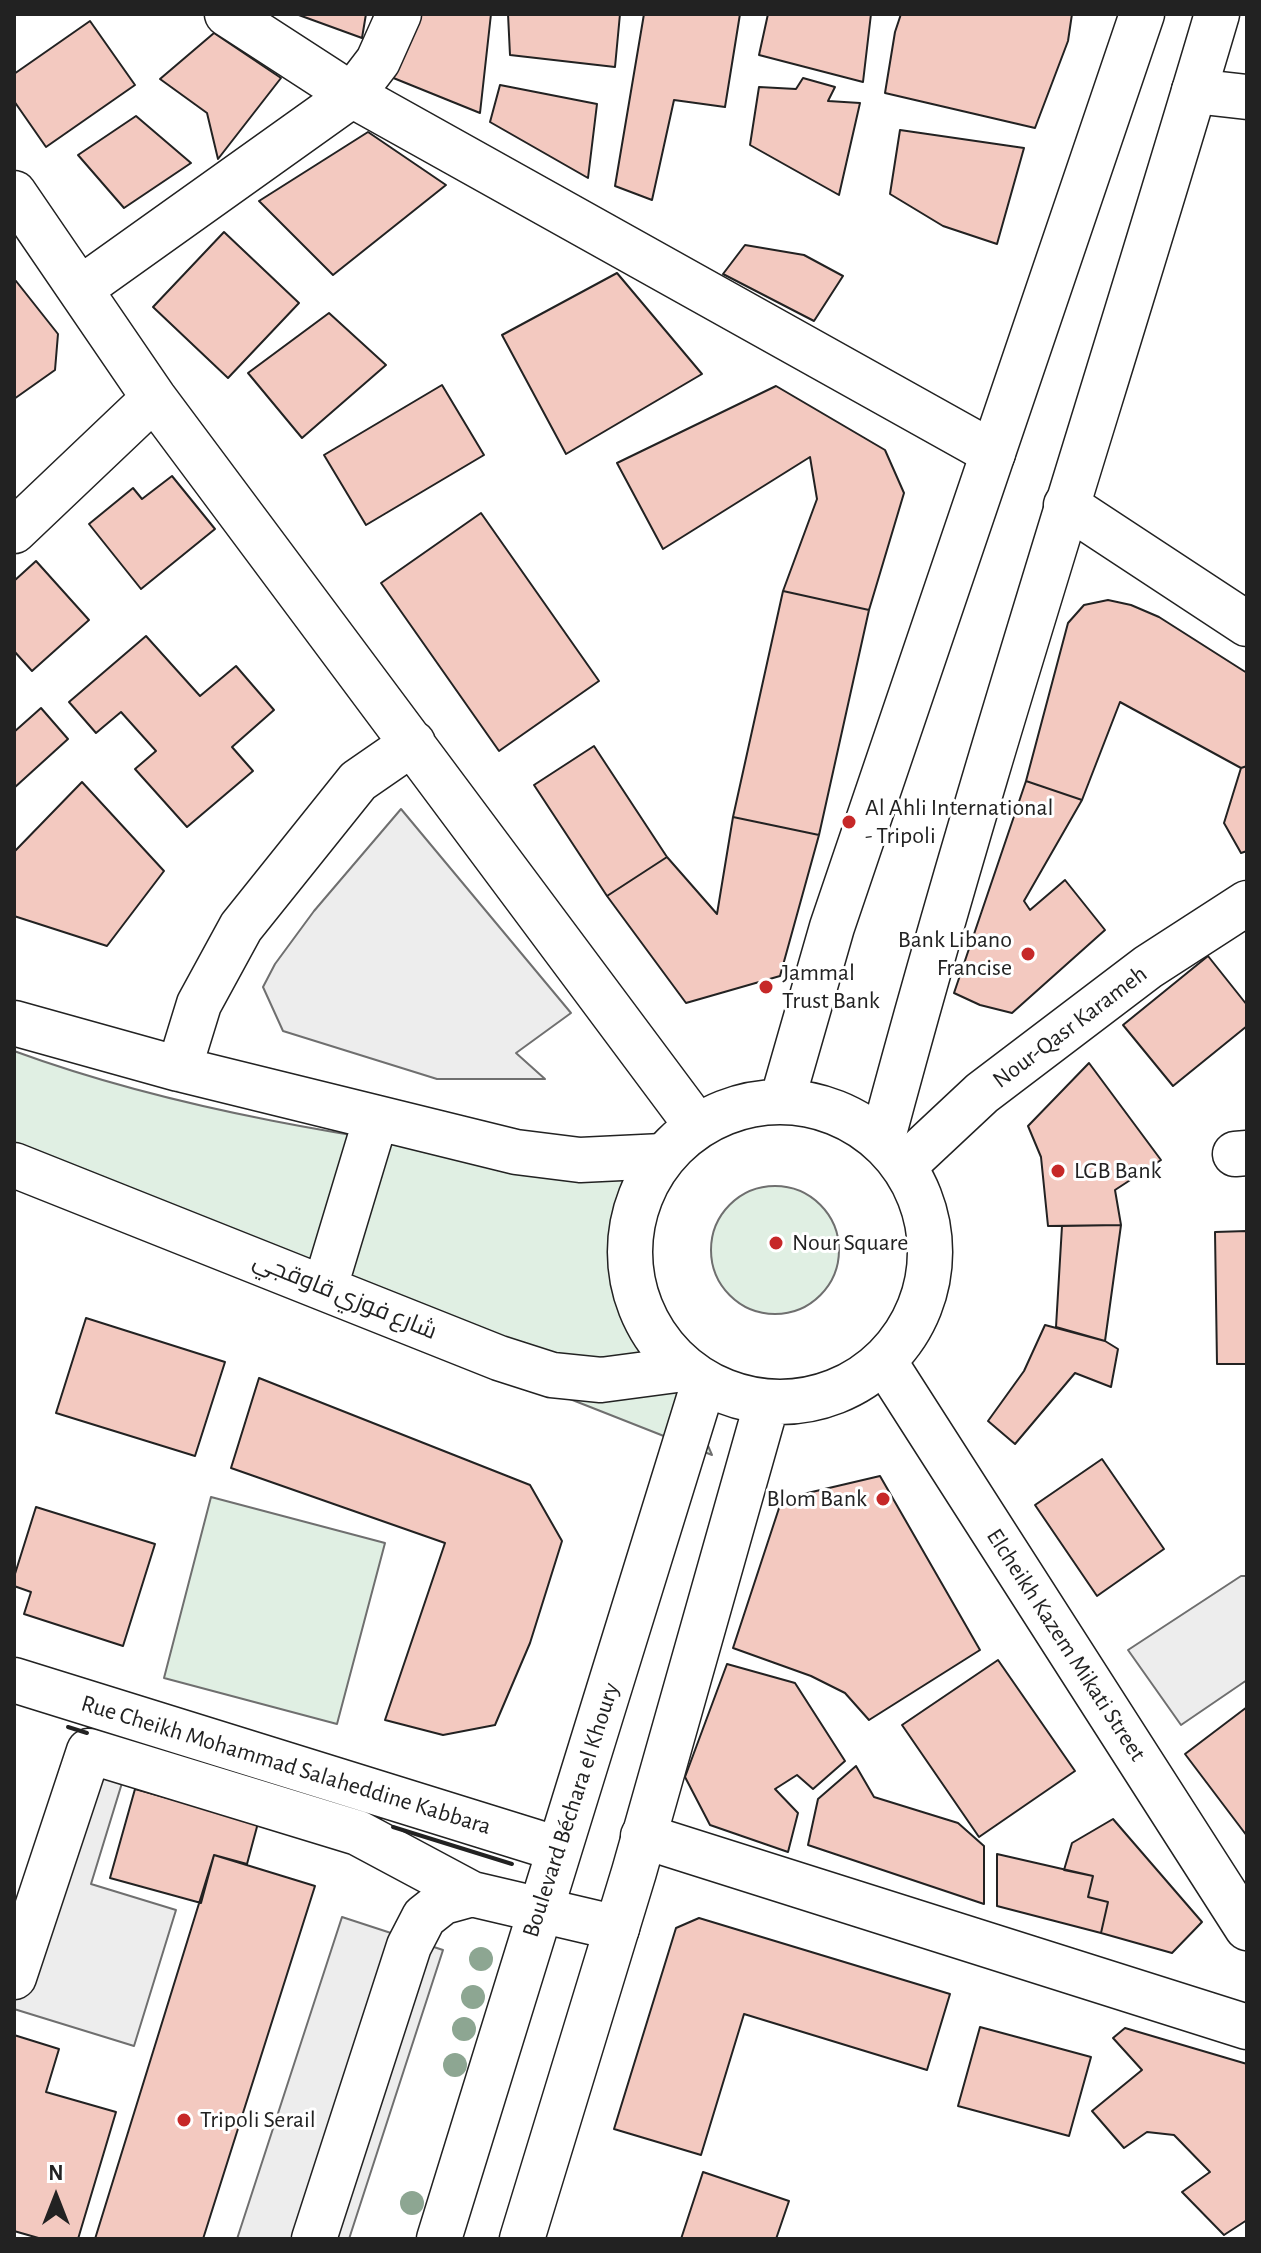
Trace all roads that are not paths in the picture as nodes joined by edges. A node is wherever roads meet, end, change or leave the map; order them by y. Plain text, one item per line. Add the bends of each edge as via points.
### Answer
1 (227, 14) edge
2 (399, 14) edge
3 (1142, 14) edge
4 (1217, 14) edge
5 (1194, 91) junction
6 (352, 95) junction
7 (1247, 97) edge
8 (14, 193) edge
9 (80, 289) junction
10 (154, 398) junction
11 (993, 453) junction
12 (1066, 505) junction
13 (14, 531) edge
14 (1247, 624) edge
15 (413, 743) junction
16 (1247, 903) edge
17 (14, 1023) edge
18 (179, 1069) junction
19 (782, 1101) junction
20 (376, 1118) junction
21 (697, 1126) junction
22 (893, 1153) junction
23 (663, 1156) junction
24 (14, 1165) edge
25 (325, 1287) junction
26 (884, 1361) junction
27 (694, 1375) junction
28 (767, 1402) junction
29 (14, 1680) edge
30 (643, 1836) junction
31 (558, 1849) junction
32 (472, 1894) junction
33 (538, 1908) junction
34 (617, 1928) junction
35 (1247, 1928) edge
36 (14, 1977) edge
37 (1247, 2027) edge
38 (314, 2239) edge
39 (439, 2239) edge
40 (522, 2239) edge

1 - 6 main road
2 - 6 main road via 378,61
3 - 11 main road
4 - 5 main road
5 - 7 main road
5 - 12 main road
6 - 9 main road
6 - 11 main road
8 - 9 main road
9 - 10 main road
10 - 13 main road
10 - 15 main road
11 - 19 main road via 832,927
12 - 14 main road
12 - 22 main road via 922,993
15 - 18 main road via 358,781 241,927 199,1004
15 - 21 main road
16 - 22 main road, Nour-Qasr Karameh via 1148,967
17 - 18 main road
18 - 20 main road
19 - 21 main road via 737,1107
19 - 22 main road via 826,1108 856,1122
20 - 23 main road via 516,1152 580,1160
20 - 25 main road
21 - 23 main road
22 - 26 main road via 923,1204 931,1245 927,1288 911,1327
23 - 27 main road via 639,1197 629,1243 634,1291 653,1333
24 - 25 main road, شارع فوزي قاوقجي
25 - 27 main road, شارع فوزي قاوقجي via 552,1375 601,1380
26 - 28 main road via 849,1386 809,1400
26 - 35 main road, Elcheikh Kazem Mikati Street
27 - 28 main road via 734,1396
27 - 31 main road, Boulevard Béchara el Khoury via 640,1592
28 - 30 main road
29 - 31 main road, Rue Cheikh Mohammad Salaheddine Kabbara
30 - 34 main road
30 - 37 main road
31 - 33 main road, Boulevard Béchara el Khoury
32 - 33 main road
32 - 36 main road via 358,1833 89,1751
32 - 38 main road via 443,1902 424,1917 409,1946
33 - 34 main road
33 - 39 main road, Boulevard Béchara el Khoury
34 - 40 main road

